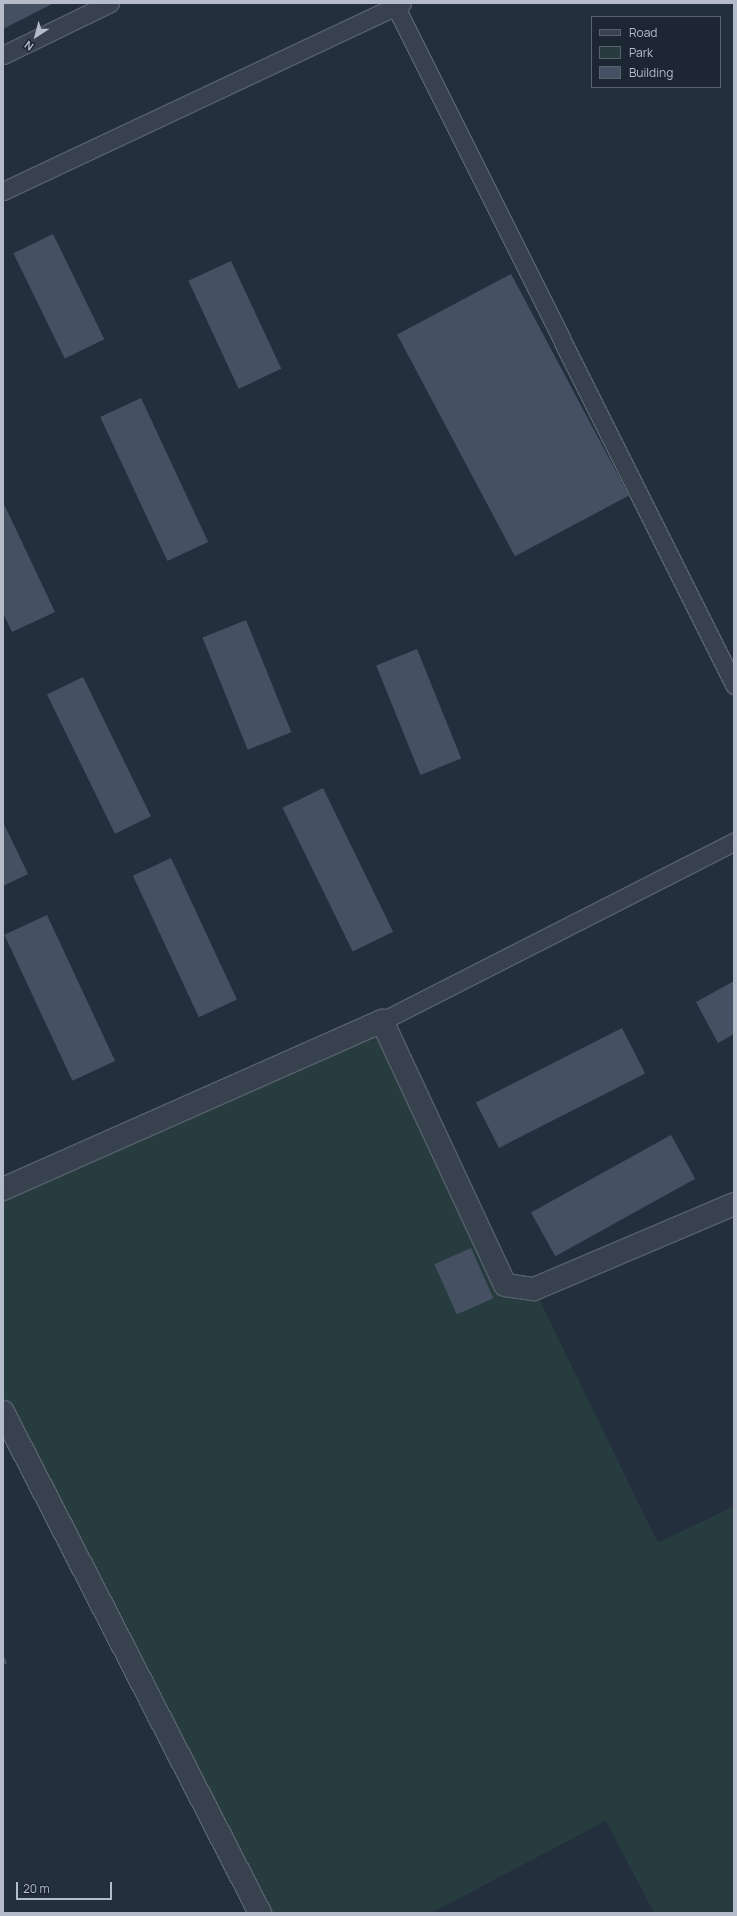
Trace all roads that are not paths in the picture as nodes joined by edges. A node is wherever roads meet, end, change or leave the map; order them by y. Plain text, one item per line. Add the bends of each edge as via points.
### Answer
1 (110, 3) edge
2 (397, 4) edge
3 (3, 55) edge
4 (3, 191) edge
5 (734, 684) edge
6 (734, 842) edge
7 (382, 1021) junction
8 (3, 1189) edge
9 (734, 1204) edge
10 (3, 1412) edge
11 (260, 1913) edge

1 - 3 lane
2 - 4 lane
2 - 5 lane
6 - 7 lane
7 - 8 street
7 - 9 street via 505,1285 534,1290
10 - 11 street

